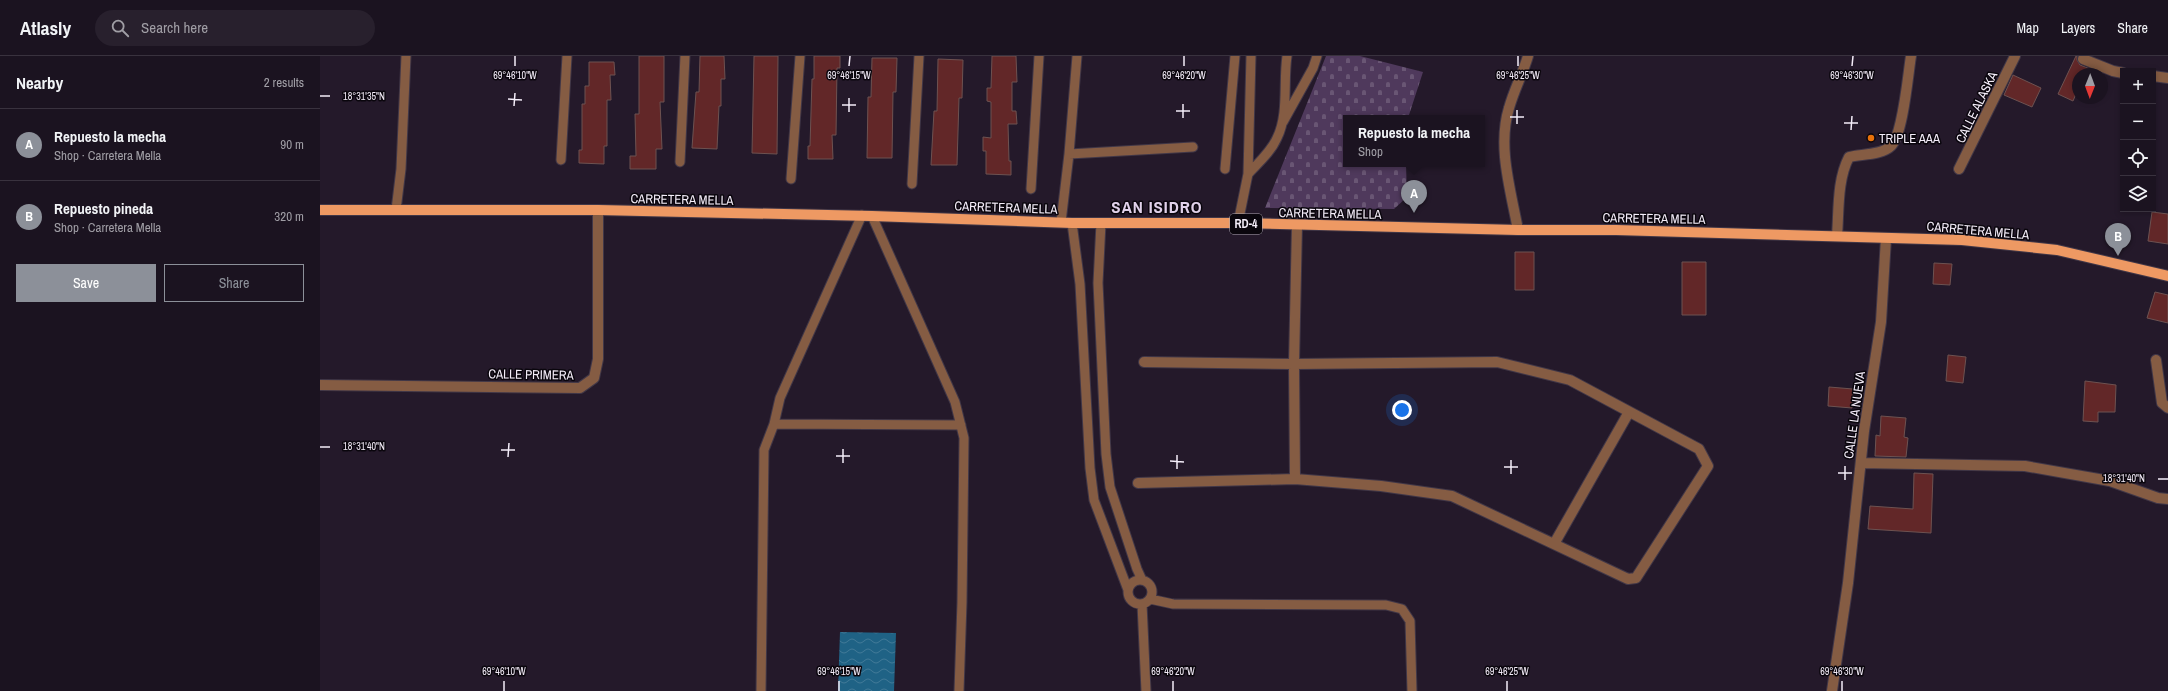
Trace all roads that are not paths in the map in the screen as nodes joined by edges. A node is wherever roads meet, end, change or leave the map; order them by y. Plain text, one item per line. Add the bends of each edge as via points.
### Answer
1 (406, 56) edge
2 (567, 56) edge
3 (685, 56) edge
4 (800, 56) edge
5 (920, 56) edge
6 (1039, 56) edge
7 (1076, 56) edge
8 (1235, 56) edge
9 (1251, 56) edge
10 (1287, 56) edge
11 (1317, 56) edge
12 (1528, 56) edge
13 (1911, 56) edge
14 (2015, 56) edge
15 (2083, 59) dead end
16 (2120, 72) edge
17 (2156, 76) edge
18 (2168, 78) edge
19 (1281, 125) junction
20 (1193, 147) dead end
21 (1069, 154) junction
22 (561, 160) dead end
23 (680, 162) dead end
24 (1225, 169) dead end
25 (1959, 169) dead end
26 (1248, 174) junction
27 (791, 179) dead end
28 (912, 184) dead end
29 (1031, 188) dead end
30 (320, 210) edge
31 (396, 210) junction
32 (598, 210) junction
33 (862, 215) junction
34 (872, 216) junction
35 (1061, 222) junction
36 (1072, 223) junction
37 (1101, 223) junction
38 (1238, 223) junction
39 (1297, 225) junction
40 (1518, 230) junction
41 (1837, 236) junction
42 (1886, 238) junction
43 (2168, 276) edge
44 (2156, 360) dead end
45 (1144, 362) dead end
46 (1294, 364) junction
47 (320, 385) edge
48 (2168, 408) edge
49 (1629, 412) junction
50 (774, 424) junction
51 (961, 425) junction
52 (1861, 463) junction
53 (1295, 479) junction
54 (1138, 483) dead end
55 (2168, 499) edge
56 (1554, 544) junction
57 (1142, 580) junction
58 (1128, 590) junction
59 (1146, 602) junction
60 (761, 691) edge
61 (959, 691) edge
62 (1146, 691) edge
63 (1412, 691) edge
64 (1832, 691) edge

1 - 31 lane via 401,170
2 - 22 lane
3 - 23 lane
4 - 27 lane
5 - 28 lane
6 - 29 lane
7 - 21 lane
8 - 24 lane
9 - 26 lane
10 - 19 lane
11 - 19 lane via 1313,68
12 - 40 street via 1508,108 1504,134 1505,157
13 - 41 street via 1899,132 1891,146 1882,151 1849,157 1844,166
14 - 25 street, CALLE ALASKA
15 - 16 street
17 - 18 street
19 - 26 lane via 1278,138 1271,149
20 - 21 lane
21 - 35 lane
26 - 38 lane
30 - 31 main road, CARRETERA MELLA / RD-4
31 - 32 main road, CARRETERA MELLA / RD-4
32 - 33 main road, CARRETERA MELLA / RD-4
32 - 47 street, CALLE PRIMERA via 598,359 594,378 580,388
33 - 34 main road, CARRETERA MELLA / RD-4
33 - 50 lane via 780,398
34 - 35 main road, CARRETERA MELLA / RD-4
34 - 51 lane via 955,402
35 - 36 main road, CARRETERA MELLA / RD-4
36 - 37 main road, CARRETERA MELLA / RD-4
36 - 58 lane via 1080,284 1094,500
37 - 38 main road, CARRETERA MELLA / RD-4
37 - 57 lane via 1098,283 1106,454 1110,487
38 - 39 main road, CARRETERA MELLA / RD-4
39 - 40 main road, CARRETERA MELLA / RD-4
39 - 46 street
40 - 41 main road, CARRETERA MELLA / RD-4
41 - 42 main road, CARRETERA MELLA / RD-4
42 - 43 main road, CARRETERA MELLA / RD-4 via 1962,240 2057,250
42 - 52 street, CALLE LA NUEVA via 1881,322
44 - 48 street via 2162,403
45 - 46 street
46 - 49 street via 1497,362 1570,380
46 - 53 street
49 - 56 street
49 - 56 street via 1699,449 1708,466 1636,578 1628,579
50 - 51 lane
50 - 60 lane via 764,450
51 - 61 lane via 964,438
52 - 55 street via 2025,466 2110,481 2158,498
52 - 64 street, CALLE LA NUEVA via 1848,583
53 - 54 street
53 - 56 street via 1381,486 1452,496
57 - 58 lane via 1136,580
57 - 59 lane via 1152,587 1153,594
58 - 59 lane via 1132,601
59 - 62 lane
59 - 63 lane via 1258,606 1386,605 1402,609 1410,621

